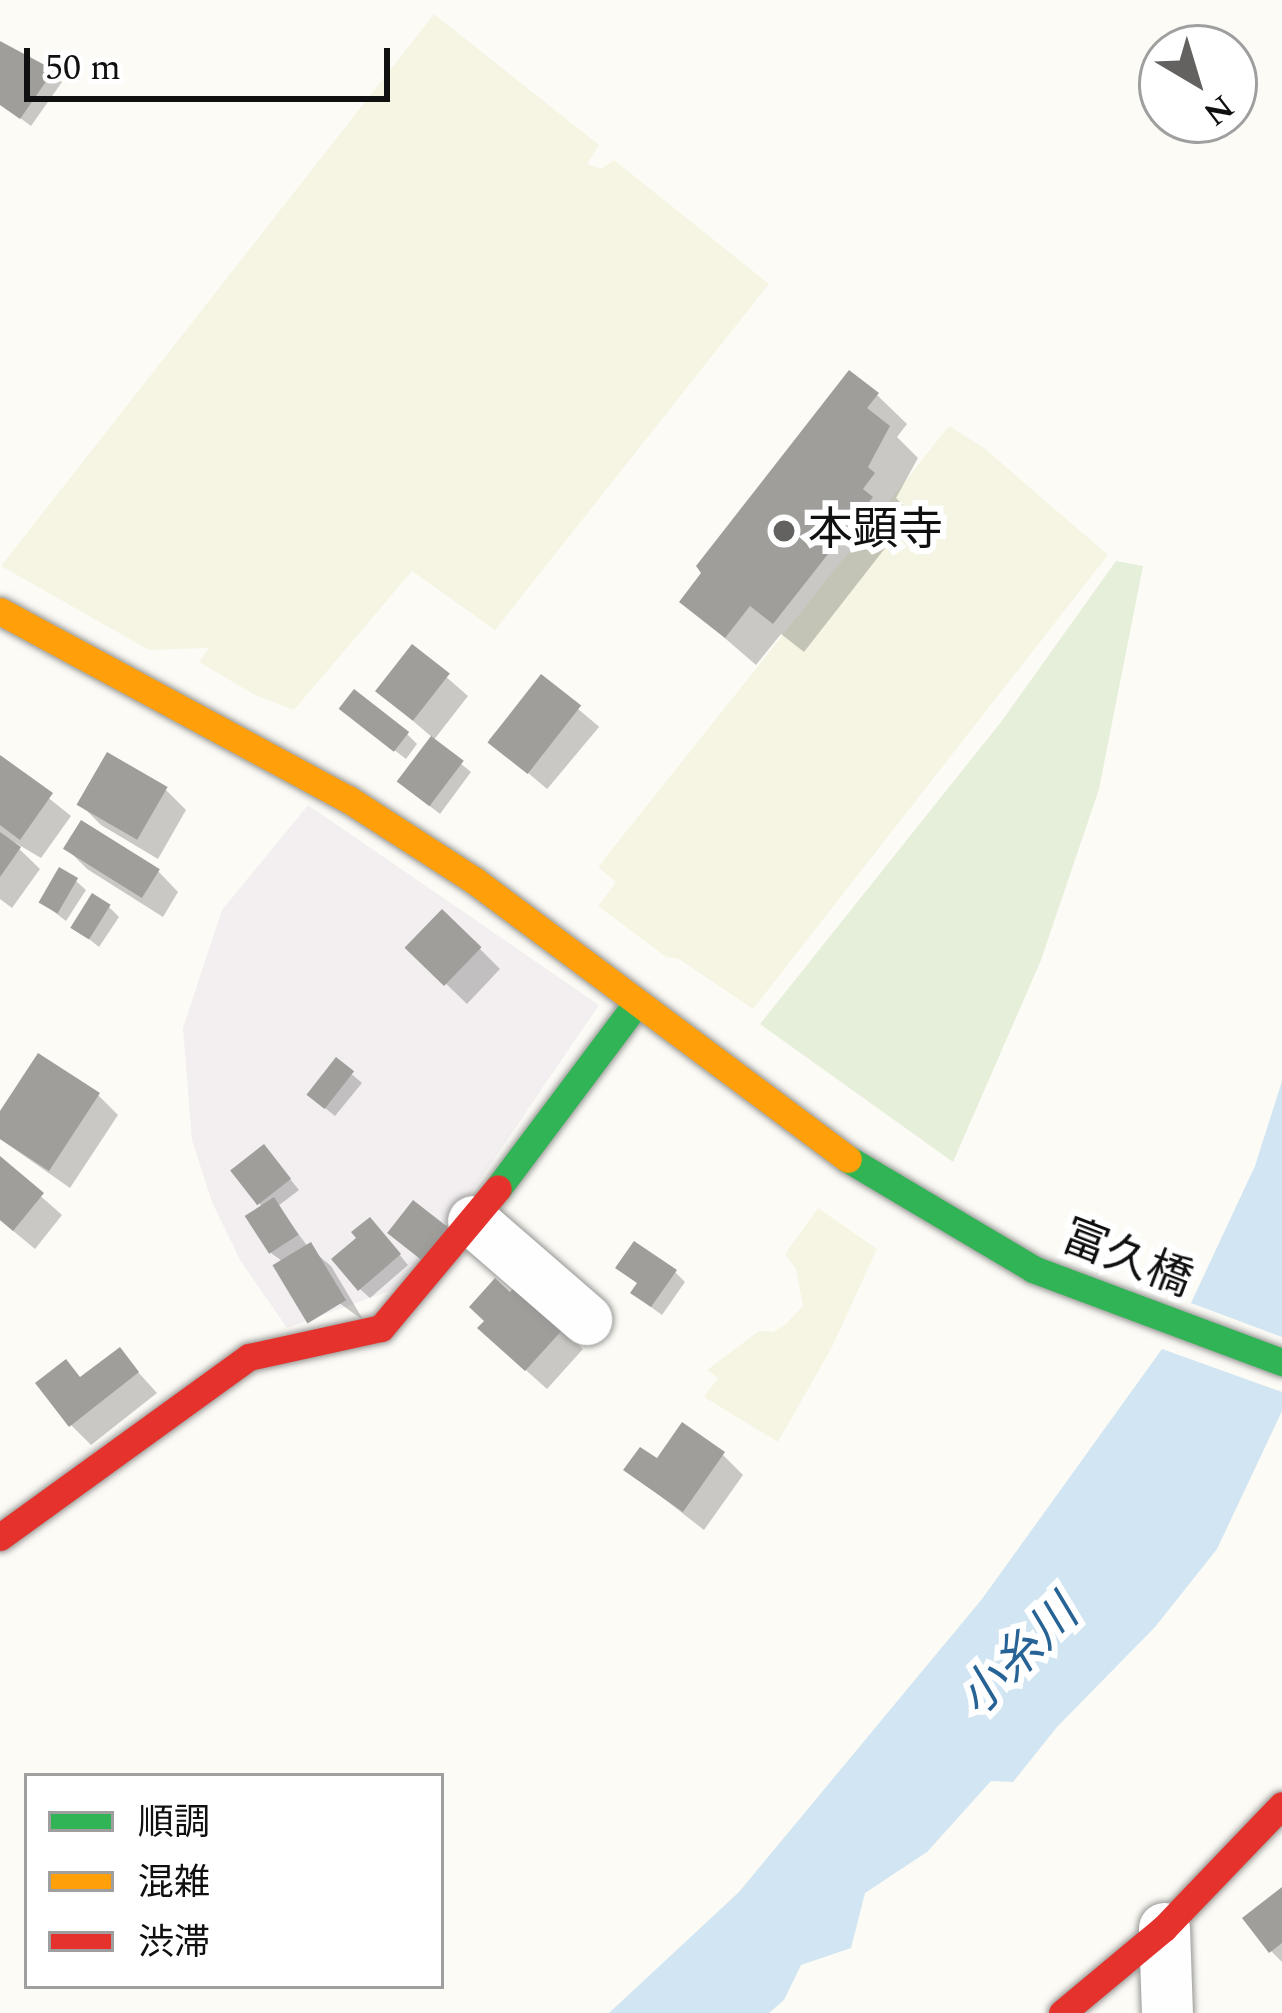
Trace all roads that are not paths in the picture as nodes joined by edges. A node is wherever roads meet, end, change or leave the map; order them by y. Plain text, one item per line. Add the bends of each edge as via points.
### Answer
1 (0, 610) edge
2 (637, 1003) junction
3 (473, 1221) junction
4 (586, 1318) dead end
5 (1282, 1362) edge
6 (0, 1538) edge
7 (1282, 1805) edge
8 (1164, 1928) junction
9 (1062, 2013) edge
10 (1167, 2013) edge

1 - 2 street, 富久橋 via 348,799 475,881
2 - 3 street
2 - 5 street, 富久橋 via 856,1165 1033,1270
3 - 4 street
3 - 6 street via 381,1328 249,1357
7 - 8 street
8 - 9 street
8 - 10 street

